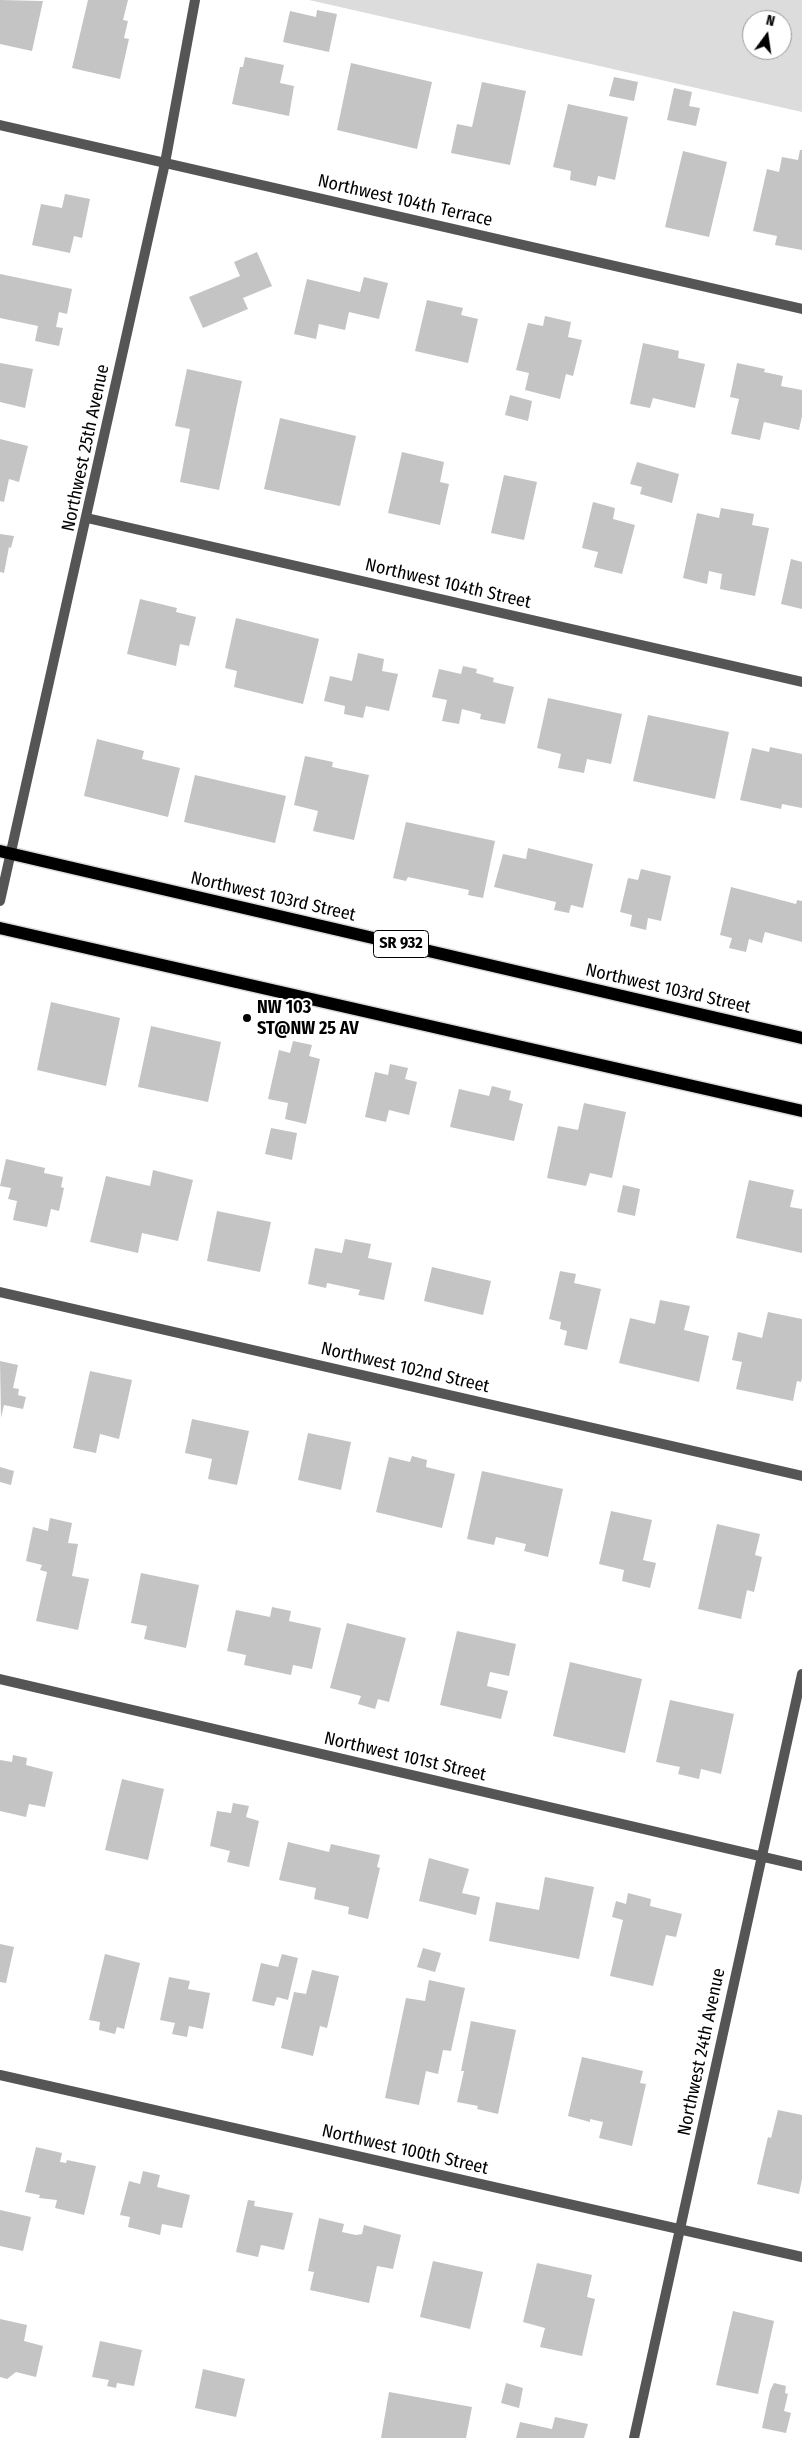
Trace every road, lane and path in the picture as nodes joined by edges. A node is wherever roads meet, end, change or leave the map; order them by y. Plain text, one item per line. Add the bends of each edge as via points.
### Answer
1 (196, 0) edge
2 (0, 125) edge
3 (165, 163) junction
4 (802, 309) edge
5 (87, 518) junction
6 (802, 682) edge
7 (5, 852) edge
8 (0, 900) edge
9 (0, 928) edge
10 (802, 1038) edge
11 (802, 1112) edge
12 (0, 1292) edge
13 (802, 1476) edge
14 (802, 1674) edge
15 (0, 1679) edge
16 (762, 1857) junction
17 (802, 1866) edge
18 (0, 2075) edge
19 (680, 2229) junction
20 (802, 2257) edge
21 (634, 2438) edge

1 - 3 street, Northwest 25th Avenue
2 - 3 street, Northwest 104th Terrace
3 - 4 street, Northwest 104th Terrace
3 - 5 street, Northwest 25th Avenue
5 - 6 street, Northwest 104th Street
5 - 7 street, Northwest 25th Avenue
7 - 8 street, Northwest 25th Avenue
7 - 10 main road, Northwest 103rd Street / SR 932
9 - 11 main road
12 - 13 street, Northwest 102nd Street
14 - 16 street, Northwest 24th Avenue
15 - 16 street, Northwest 101st Street
16 - 17 street, Northwest 101st Street
16 - 19 street, Northwest 24th Avenue
18 - 19 street, Northwest 100th Street
19 - 20 street, Northwest 100th Street
19 - 21 street, Northwest 24th Avenue

